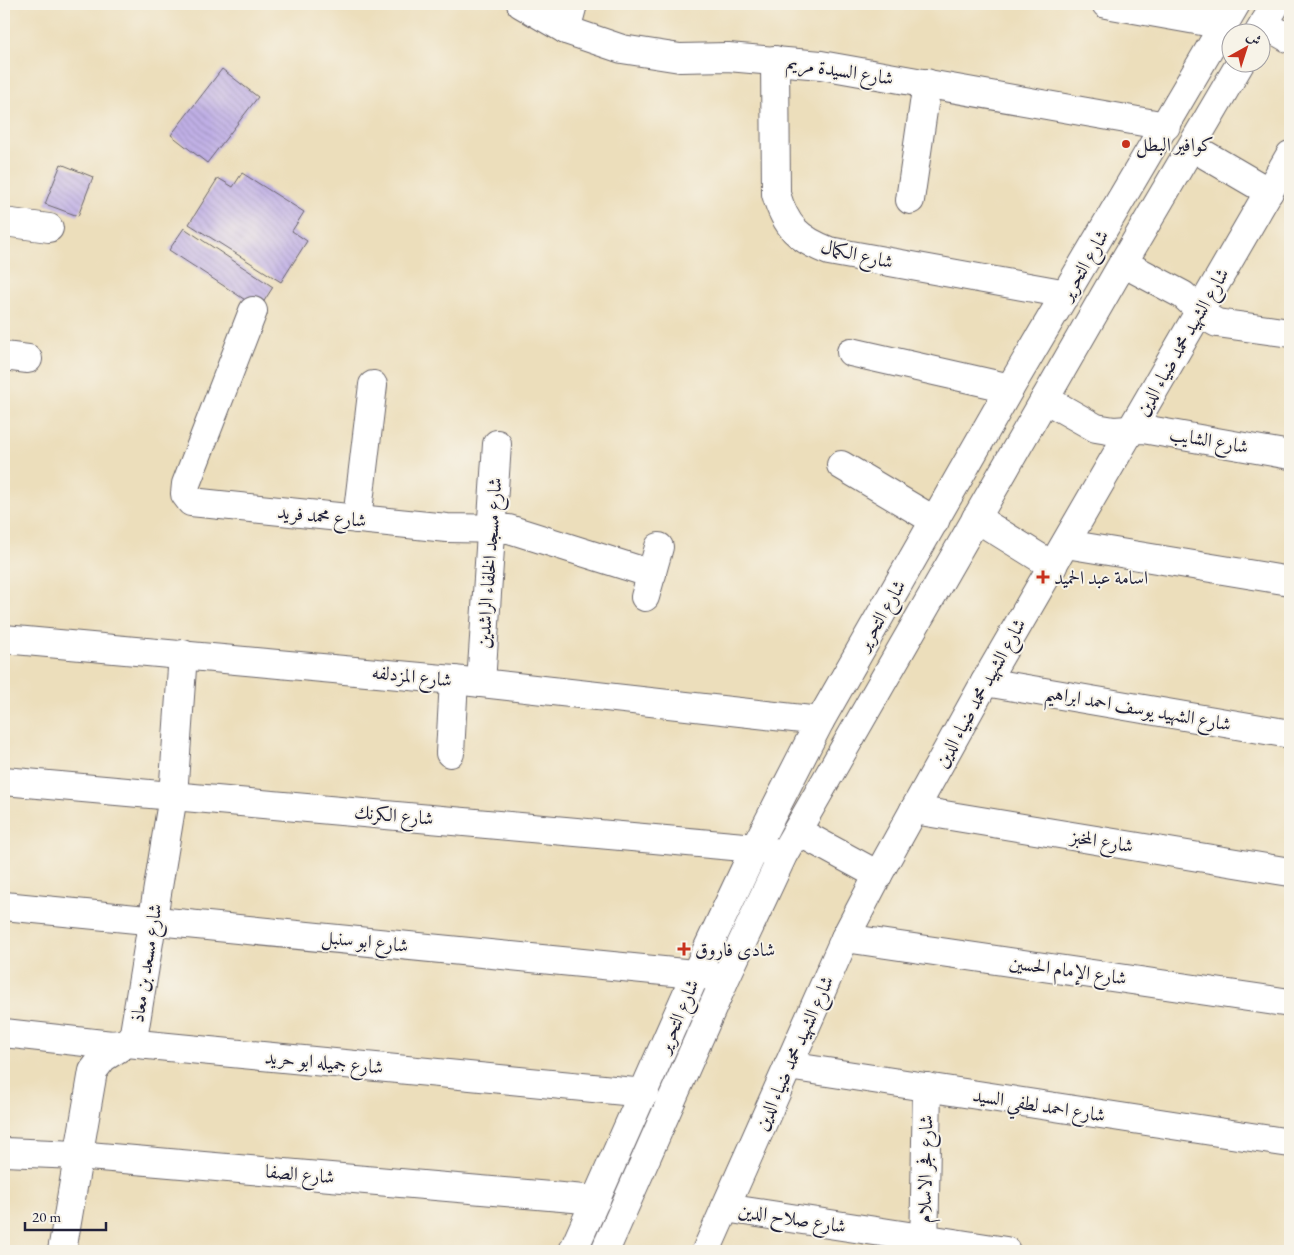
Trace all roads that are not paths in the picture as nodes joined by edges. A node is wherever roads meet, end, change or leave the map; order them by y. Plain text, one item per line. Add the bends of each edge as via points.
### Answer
1 (521, 4) edge
2 (573, 4) edge
3 (1106, 4) edge
4 (1230, 14) edge
5 (1266, 20) edge
6 (566, 30) junction
7 (1290, 39) edge
8 (775, 60) junction
9 (1235, 72) edge
10 (926, 83) junction
11 (1166, 126) junction
12 (1192, 147) junction
13 (1290, 154) edge
14 (1269, 192) junction
15 (910, 200) dead end
16 (4, 222) edge
17 (49, 228) dead end
18 (1123, 263) junction
19 (1067, 294) junction
20 (1200, 310) junction
21 (253, 311) dead end
22 (1290, 333) edge
23 (851, 352) dead end
24 (373, 384) dead end
25 (1010, 388) junction
26 (1045, 399) junction
27 (1131, 430) junction
28 (497, 444) dead end
29 (1290, 455) edge
30 (840, 465) dead end
31 (976, 518) junction
32 (357, 519) junction
33 (935, 521) junction
34 (491, 529) junction
35 (659, 547) dead end
36 (1059, 555) junction
37 (1290, 581) edge
38 (4, 639) edge
39 (183, 654) junction
40 (454, 680) junction
41 (985, 682) junction
42 (481, 683) junction
43 (820, 721) junction
44 (1290, 734) edge
45 (450, 753) dead end
46 (4, 781) edge
47 (173, 796) junction
48 (914, 810) junction
49 (797, 831) junction
50 (755, 848) junction
51 (784, 855) junction
52 (1290, 872) edge
53 (878, 875) junction
54 (4, 906) edge
55 (153, 921) junction
56 (845, 938) junction
57 (696, 973) junction
58 (726, 977) junction
59 (1290, 1003) edge
60 (4, 1033) edge
61 (127, 1043) junction
62 (788, 1066) junction
63 (927, 1087) junction
64 (645, 1093) junction
65 (1290, 1144) edge
66 (4, 1152) edge
67 (77, 1155) junction
68 (596, 1200) junction
69 (725, 1208) junction
70 (924, 1245) edge
71 (62, 1251) edge
72 (573, 1251) edge
73 (605, 1251) edge
74 (706, 1251) edge
75 (1006, 1251) edge

1 - 6 street, شارع السيدة مريم
2 - 6 street
3 - 4 street
4 - 11 street, شارع التحرير
5 - 7 street
6 - 8 street, شارع السيدة مريم via 622,49 680,58
8 - 10 street, شارع السيدة مريم
8 - 19 street, شارع الكمال via 776,194 782,214 794,231 829,251
9 - 12 street, شارع التحرير
10 - 11 street, شارع السيدة مريم
10 - 15 street
11 - 19 street, شارع التحرير
12 - 14 street
12 - 18 street, شارع التحرير
13 - 14 street, شارع الشهيد محمد ضياء الدين
14 - 20 street, شارع الشهيد محمد ضياء الدين
16 - 17 street
18 - 20 street via 1183,295
18 - 26 street, شارع التحرير
19 - 25 street, شارع التحرير
20 - 22 street via 1217,323
20 - 27 street, شارع الشهيد محمد ضياء الدين
21 - 32 street, شارع محمد فريد via 186,484 185,494 191,502 201,504
23 - 25 street
24 - 32 street
25 - 33 street, شارع التحرير
26 - 27 street, شارع الشايب via 1096,428
26 - 31 street, شارع التحرير
27 - 29 street, شارع الشايب via 1155,431
27 - 36 street, شارع الشهيد محمد ضياء الدين
28 - 34 street, شارع مسجد الخلفاء الراشدين
30 - 33 street
31 - 36 street
31 - 49 street, شارع التحرير
32 - 34 street, شارع محمد فريد
33 - 43 street, شارع التحرير
34 - 35 street, شارع محمد فريد via 509,529 532,535 649,586
34 - 42 street, شارع مسجد الخلفاء الراشدين
36 - 37 street
36 - 41 street, شارع الشهيد محمد ضياء الدين
38 - 39 street, شارع المزدلفه
39 - 40 street, شارع المزدلفه
39 - 47 street, شارع مسعد بن معاذ
40 - 42 street, شارع المزدلفه
40 - 45 street
41 - 44 street, شارع الشهيد يوسف احمد ابراهيم
41 - 48 street, شارع الشهيد محمد ضياء الدين
42 - 43 street, شارع المزدلفه
43 - 50 street, شارع التحرير
46 - 47 street, شارع الكرنك
47 - 50 street, شارع الكرنك
47 - 55 street, شارع مسعد بن معاذ
48 - 52 street, شارع المخبز
48 - 53 street, شارع الشهيد محمد ضياء الدين
49 - 51 street, شارع التحرير
49 - 53 street
50 - 51 street, شارع الكرنك
50 - 57 street, شارع التحرير
51 - 58 street, شارع التحرير
53 - 56 street, شارع الشهيد محمد ضياء الدين
54 - 55 street, شارع ابو سنبل
55 - 57 street, شارع ابو سنبل
55 - 61 street, شارع مسعد بن معاذ via 134,1033
56 - 59 street, شارع الإمام الحسين
56 - 62 street, شارع الشهيد محمد ضياء الدين
57 - 58 street, شارع ابو سنبل
57 - 64 street, شارع التحرير
58 - 73 street, شارع التحرير
60 - 61 street, شارع جميله ابو حريد via 112,1045
61 - 64 street, شارع جميله ابو حريد
61 - 67 street, شارع مسعد بن معاذ via 102,1058 93,1071
62 - 63 street, شارع احمد لطفي السيد
62 - 69 street, شارع الشهيد محمد ضياء الدين
63 - 65 street, شارع احمد لطفي السيد
63 - 70 street, شارع فجر الاسلام
64 - 68 street, شارع التحرير
66 - 67 street, شارع الصفا
67 - 68 street, شارع الصفا
67 - 71 street, شارع مسعد بن معاذ
68 - 72 street, شارع التحرير
69 - 70 street, شارع صلاح الدين
69 - 74 street, شارع الشهيد محمد ضياء الدين
70 - 75 street, شارع صلاح الدين

